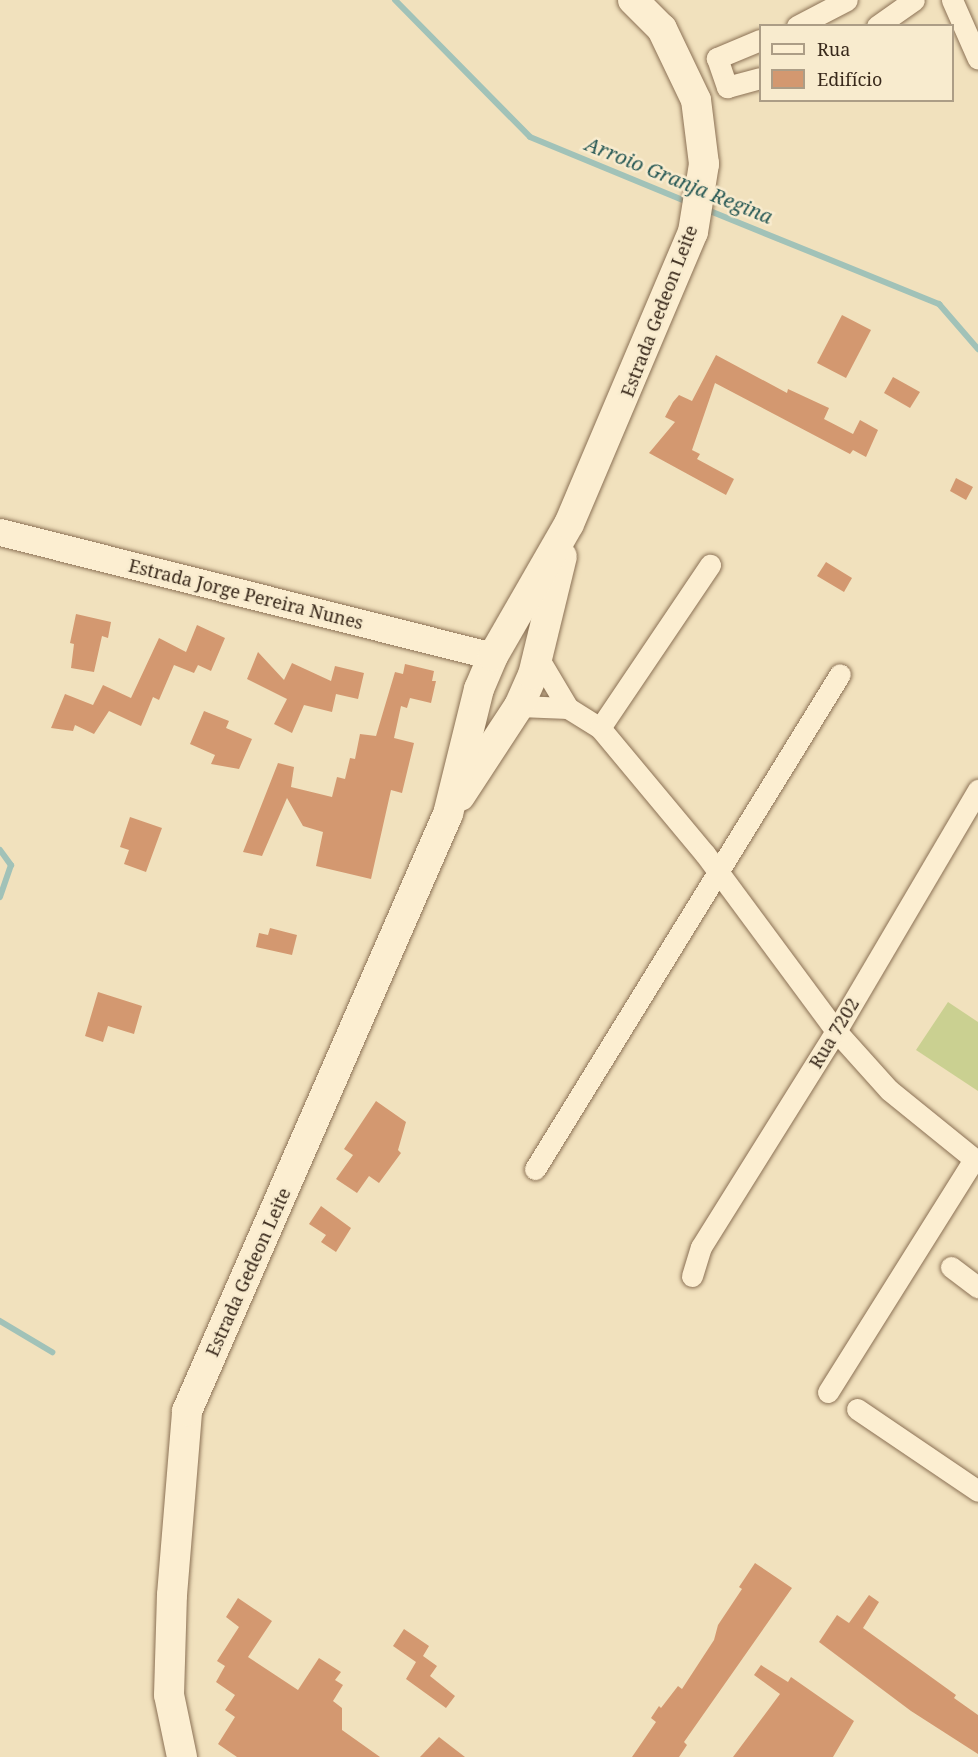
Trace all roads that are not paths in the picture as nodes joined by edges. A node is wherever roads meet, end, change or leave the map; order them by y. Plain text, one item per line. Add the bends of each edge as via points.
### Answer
1 (633, 0) edge
2 (847, 0) edge
3 (914, 0) edge
4 (952, 0) edge
5 (801, 24) edge
6 (880, 24) edge
7 (759, 40) edge
8 (978, 59) edge
9 (759, 78) edge
10 (569, 524) junction
11 (0, 532) edge
12 (710, 565) dead end
13 (500, 645) junction
14 (537, 656) junction
15 (840, 674) dead end
16 (479, 689) junction
17 (519, 706) junction
18 (568, 708) junction
19 (600, 728) junction
20 (978, 790) edge
21 (448, 814) junction
22 (718, 871) junction
23 (836, 1031) junction
24 (976, 1160) edge
25 (535, 1168) dead end
26 (951, 1267) dead end
27 (693, 1276) dead end
28 (978, 1287) edge
29 (828, 1392) dead end
30 (856, 1409) dead end
31 (978, 1491) edge
32 (182, 1757) edge

1 - 10 main road, Estrada Gedeon Leite via 662,29 684,72 696,100 704,164 693,232
2 - 5 street
3 - 6 street
4 - 8 street
7 - 9 street via 717,58 728,87
10 - 13 main road, Estrada Gedeon Leite
10 - 14 main road, Estrada Gedeon Leite
11 - 13 street, Estrada Jorge Pereira Nunes
12 - 19 street
13 - 14 main road via 520,634
13 - 16 main road, Estrada Gedeon Leite
14 - 17 main road, Estrada Gedeon Leite
14 - 18 street
15 - 22 street
16 - 17 main road via 495,704
16 - 21 main road, Estrada Gedeon Leite
17 - 18 street
17 - 21 main road, Estrada Gedeon Leite
18 - 19 street
19 - 22 street
20 - 23 street, Rua 7202
21 - 32 main road, Estrada Gedeon Leite via 187,1411 172,1595 169,1695
22 - 23 street
22 - 25 street
23 - 24 street via 889,1090
23 - 27 street, Rua 7202 via 701,1247
24 - 29 street
26 - 28 street
30 - 31 street

